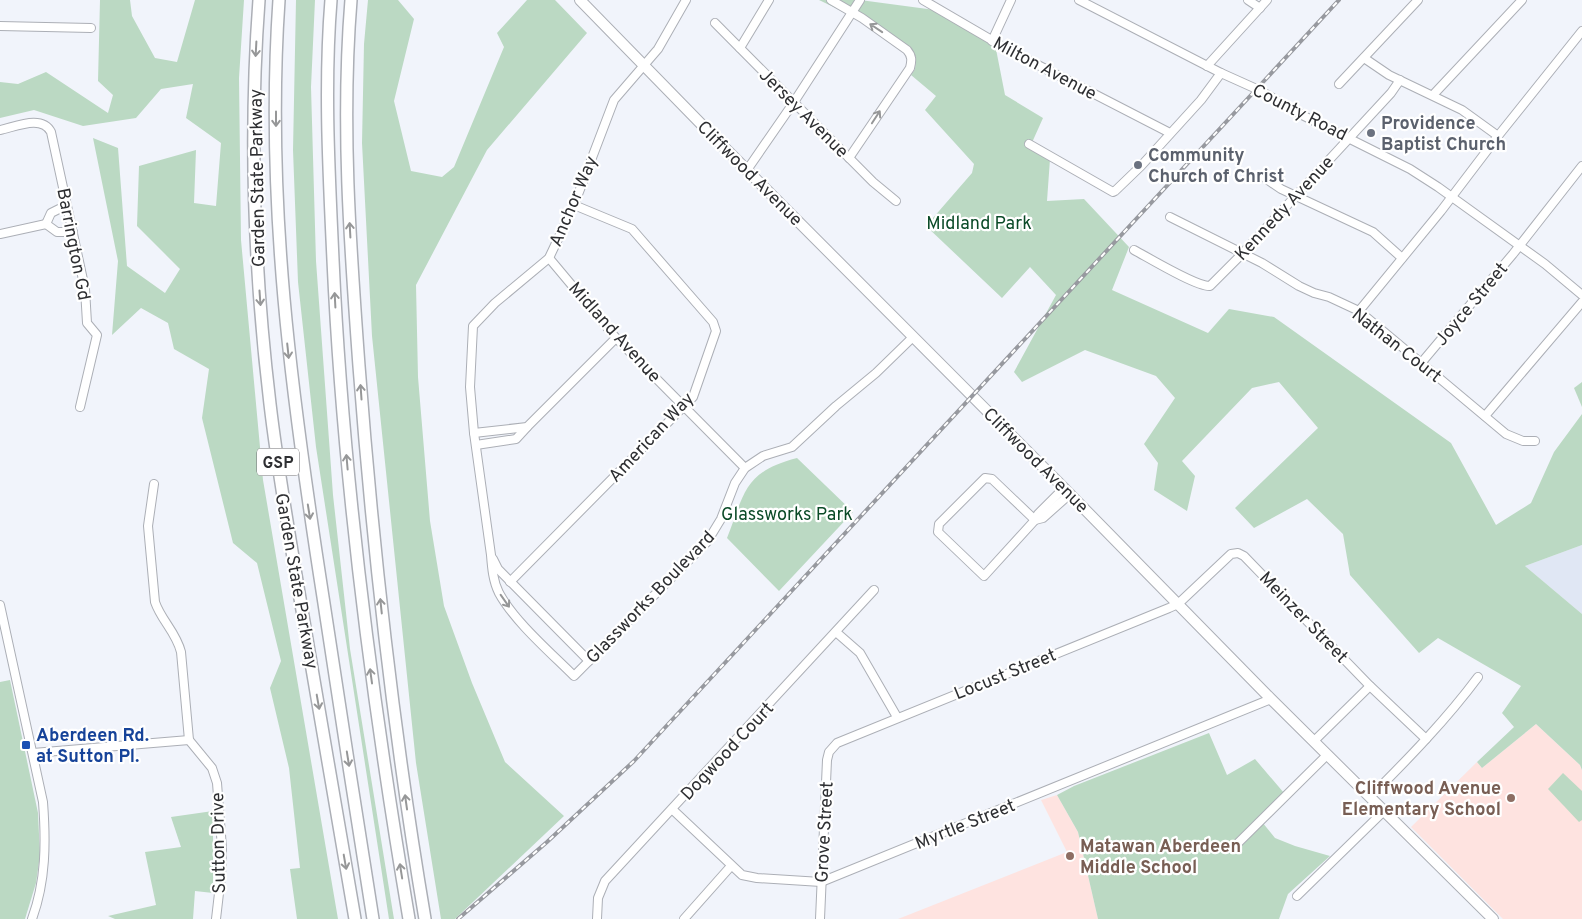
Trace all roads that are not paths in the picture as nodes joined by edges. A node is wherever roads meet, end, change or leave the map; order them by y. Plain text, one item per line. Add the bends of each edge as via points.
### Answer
1 (259, 0) edge
2 (279, 0) edge
3 (330, 0) edge
4 (351, 0) edge
5 (580, 0) edge
6 (686, 0) edge
7 (769, 0) edge
8 (831, 0) edge
9 (860, 0) edge
10 (923, 0) edge
11 (1011, 0) edge
12 (1079, 0) edge
13 (1248, 0) edge
14 (1267, 0) edge
15 (1418, 0) edge
16 (1522, 0) edge
17 (1260, 8) junction
18 (852, 12) junction
19 (715, 23) dead end
20 (0, 26) edge
21 (91, 28) dead end
22 (1582, 31) edge
23 (992, 41) junction
24 (740, 48) junction
25 (1364, 58) junction
26 (645, 66) junction
27 (1207, 66) junction
28 (1221, 73) junction
29 (1400, 80) junction
30 (1339, 84) dead end
31 (1433, 96) junction
32 (794, 102) junction
33 (0, 130) edge
34 (1170, 133) junction
35 (1498, 136) junction
36 (1350, 138) junction
37 (1028, 144) dead end
38 (849, 158) junction
39 (1582, 166) edge
40 (747, 170) junction
41 (1265, 178) dead end
42 (1296, 196) junction
43 (1451, 197) junction
44 (896, 201) dead end
45 (574, 205) junction
46 (67, 206) junction
47 (1170, 217) dead end
48 (46, 224) junction
49 (73, 232) junction
50 (0, 234) edge
51 (1519, 246) junction
52 (1134, 250) dead end
53 (1242, 254) junction
54 (549, 258) junction
55 (1402, 258) junction
56 (1582, 295) edge
57 (1582, 302) edge
58 (1359, 311) junction
59 (913, 336) junction
60 (616, 338) junction
61 (1422, 362) junction
62 (684, 406) junction
63 (80, 407) dead end
64 (1485, 416) junction
65 (527, 427) junction
66 (474, 433) junction
67 (1536, 440) dead end
68 (476, 445) junction
69 (745, 468) junction
70 (154, 484) dead end
71 (1067, 491) junction
72 (1034, 520) junction
73 (491, 555) junction
74 (510, 582) junction
75 (874, 590) dead end
76 (1178, 604) junction
77 (0, 605) edge
78 (836, 632) junction
79 (589, 660) junction
80 (574, 676) joint
81 (1478, 677) dead end
82 (1370, 686) junction
83 (1271, 699) junction
84 (897, 717) junction
85 (1426, 739) junction
86 (189, 740) junction
87 (1314, 741) junction
88 (834, 746) joint
89 (33, 753) junction
90 (1328, 755) junction
91 (1370, 797) junction
92 (673, 810) junction
93 (1384, 811) junction
94 (1238, 843) dead end
95 (731, 866) junction
96 (822, 882) junction
97 (1297, 896) dead end
98 (32, 919) edge
99 (216, 919) edge
100 (355, 919) edge
101 (373, 919) edge
102 (409, 919) edge
103 (425, 919) edge
104 (597, 919) edge
105 (684, 919) edge
106 (820, 919) edge
107 (1493, 919) edge

1 -> 100 highway, Garden State Parkway / GSP via 255,166 267,378 280,482
2 -> 101 highway, Garden State Parkway / GSP via 277,176 289,360 302,465
102 -> 3 highway via 368,658 343,420 330,175
103 -> 4 highway via 394,710 366,453 347,162 347,57
5 - 26 main road, Cliffwood Avenue
6 - 26 street, Anchor Way
7 - 24 street
8 - 18 street
9 - 18 street
10 - 23 street, Milton Avenue
11 - 23 street
12 - 27 street, County Road
13 - 17 street
14 - 17 street
15 - 25 street
16 - 31 street
17 - 27 street
18 - 32 street
38 -> 18 street via 912,61 907,50
19 - 24 street, Jersey Avenue
20 - 21 street
22 - 35 street
23 - 34 street, Milton Avenue
24 - 32 street, Jersey Avenue
25 - 29 street
25 - 30 street
26 - 40 main road, Cliffwood Avenue
26 - 45 street, Anchor Way via 614,100
27 - 28 street, County Road
28 - 34 street
28 - 36 street, County Road
29 - 31 street
29 - 36 street, Kennedy Avenue
31 - 35 street via 1462,110
32 - 38 street, Jersey Avenue
32 - 40 street
33 - 46 street, Barrington Gd via 36,122 47,126
34 - 37 street via 1113,192
35 - 43 street
36 - 42 street, Kennedy Avenue
36 - 43 street, County Road via 1410,169
38 - 44 street, Jersey Avenue
39 - 51 street, Joyce Street
40 - 59 main road, Cliffwood Avenue
41 - 42 street
42 - 53 street, Kennedy Avenue
42 - 55 street via 1372,232
43 - 51 street, County Road
43 - 55 street
45 - 54 street, Anchor Way
45 - 62 street, American Way via 632,229 713,322 716,331 700,380 693,397
46 - 48 street via 51,213
46 - 49 street, Barrington Gd
47 - 53 street, Nathan Court
48 - 49 street via 57,232
48 - 50 street
49 - 63 street, Barrington Gd via 85,289 87,323 97,335
51 - 56 street, County Road
51 - 61 street, Joyce Street
52 - 53 street, Kennedy Avenue via 1208,286
53 - 58 street, Nathan Court via 1299,286
54 - 60 street, Midland Avenue
54 - 66 street, Anchor Way via 473,326 470,387
55 - 58 street
57 - 64 street
58 - 61 street, Nathan Court
59 - 69 street, Glassworks Boulevard via 804,438 792,447 762,456
59 - 71 main road, Cliffwood Avenue
60 - 62 street, Midland Avenue
60 - 65 street
61 - 64 street, Nathan Court
62 - 69 street, Midland Avenue
62 - 74 street, American Way
64 - 67 street, Nathan Court via 1516,439 1523,442
65 - 66 street
65 - 68 street via 516,439
66 - 68 street, Anchor Way
68 - 73 street, Anchor Way
69 - 79 street, Glassworks Boulevard via 707,542
70 - 86 street via 148,526 155,602 181,652
71 - 72 street
71 - 76 main road, Cliffwood Avenue
72 - 72 street via 984,576 938,532 939,524 985,478 992,479
73 - 74 street, Anchor Way
73 -> 80 street, Anchor Way via 492,572 504,600
74 - 79 street, Anchor Way
75 - 78 street, Dogwood Court
76 - 82 street, Meinzer Street via 1226,557 1241,554
76 - 83 main road, Cliffwood Avenue
76 - 84 street, Locust Street
77 - 89 street
78 - 84 street via 860,653
78 - 92 street, Dogwood Court
79 - 80 street, Glassworks Boulevard
81 - 85 street
82 - 85 street, Meinzer Street
82 - 87 street
83 - 87 main road, Cliffwood Avenue
83 - 96 street, Myrtle Street
84 - 88 street, Locust Street
85 - 91 street
86 - 89 street
86 - 99 street, Sutton Drive via 212,768 218,783 222,848
87 - 90 main road, Cliffwood Avenue
88 - 96 street, Grove Street via 827,760
89 - 98 street via 43,802 45,838 42,882
90 - 91 main road, Cliffwood Avenue
90 - 94 street
91 - 93 main road, Cliffwood Avenue
92 - 95 street, Myrtle Street
92 - 104 street, Dogwood Court via 605,881 598,898
93 - 97 street
93 - 107 main road, Cliffwood Avenue
95 - 96 street, Myrtle Street via 750,877
95 - 105 street
96 - 106 street, Grove Street

